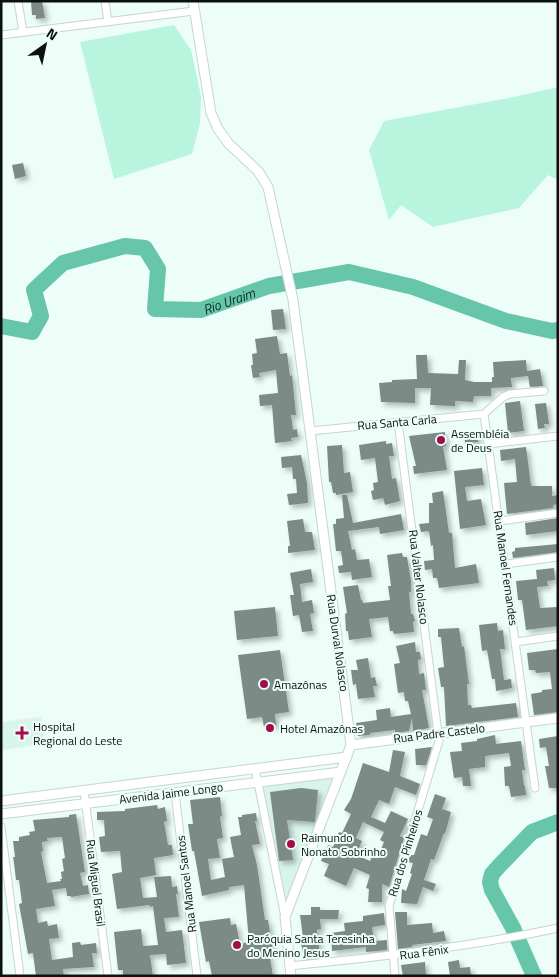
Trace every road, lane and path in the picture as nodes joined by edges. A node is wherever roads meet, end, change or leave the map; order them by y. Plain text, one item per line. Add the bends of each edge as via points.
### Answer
1 (18, 1) edge
2 (105, 1) edge
3 (194, 6) edge
4 (108, 22) junction
5 (23, 32) junction
6 (1, 35) edge
7 (544, 391) dead end
8 (484, 414) junction
9 (398, 422) junction
10 (310, 431) junction
11 (558, 436) edge
12 (489, 444) junction
13 (558, 513) edge
14 (500, 521) junction
15 (558, 557) edge
16 (506, 564) junction
17 (558, 636) edge
18 (516, 642) junction
19 (558, 718) edge
20 (526, 722) junction
21 (439, 733) junction
22 (351, 745) junction
23 (347, 757) junction
24 (255, 768) junction
25 (341, 772) junction
26 (257, 783) junction
27 (535, 788) dead end
28 (84, 791) junction
29 (175, 793) junction
30 (1, 801) edge
31 (86, 804) junction
32 (1, 814) edge
33 (1, 827) edge
34 (285, 917) junction
35 (558, 928) edge
36 (393, 956) junction
37 (290, 966) junction
38 (20, 976) edge
39 (108, 976) edge
40 (197, 976) edge
41 (291, 976) edge
42 (395, 976) edge

1 - 5 street
2 - 4 street
3 - 4 street
3 - 10 street, Rua Durval Nolasco via 212,113 218,129 258,171 268,187 286,264
4 - 5 street
5 - 6 street
7 - 8 street via 510,394
8 - 9 street, Rua Santa Carla
8 - 12 street, Rua Manoel Fernandes
9 - 10 street, Rua Santa Carla
9 - 21 street, Rua Valter Nolasco
10 - 22 street, Rua Durval Nolasco
11 - 12 street
12 - 14 street, Rua Manoel Fernandes
13 - 14 street
14 - 16 street, Rua Manoel Fernandes
15 - 16 street
16 - 18 street, Rua Manoel Fernandes
17 - 18 street
18 - 20 street, Rua Manoel Fernandes
19 - 20 street, Rua Padre Castelo
20 - 21 street, Rua Padre Castelo
20 - 27 street, Rua Manoel Fernandes
21 - 22 street, Rua Padre Castelo
21 - 36 street, Rua dos Pinheiros via 437,749 389,906
22 - 23 street, Rua Durval Nolasco
23 - 24 street
23 - 25 street, Rua Durval Nolasco
24 - 26 street
24 - 28 street
25 - 26 street, Avenida Jaime Longo
25 - 34 street, Rua Durval Nolasco
26 - 29 street, Avenida Jaime Longo
26 - 34 street
28 - 30 street
28 - 31 street, Rua Miguel Brasil
29 - 31 street, Avenida Jaime Longo
29 - 40 street, Rua Manoel Santos
31 - 32 street, Avenida Jaime Longo
31 - 39 street, Rua Miguel Brasil
33 - 38 street
34 - 37 street, Rua Durval Nolasco
35 - 36 street, Rua Fênix
36 - 37 street, Rua Fênix
36 - 42 street, Rua dos Pinheiros
37 - 41 street, Rua Durval Nolasco

